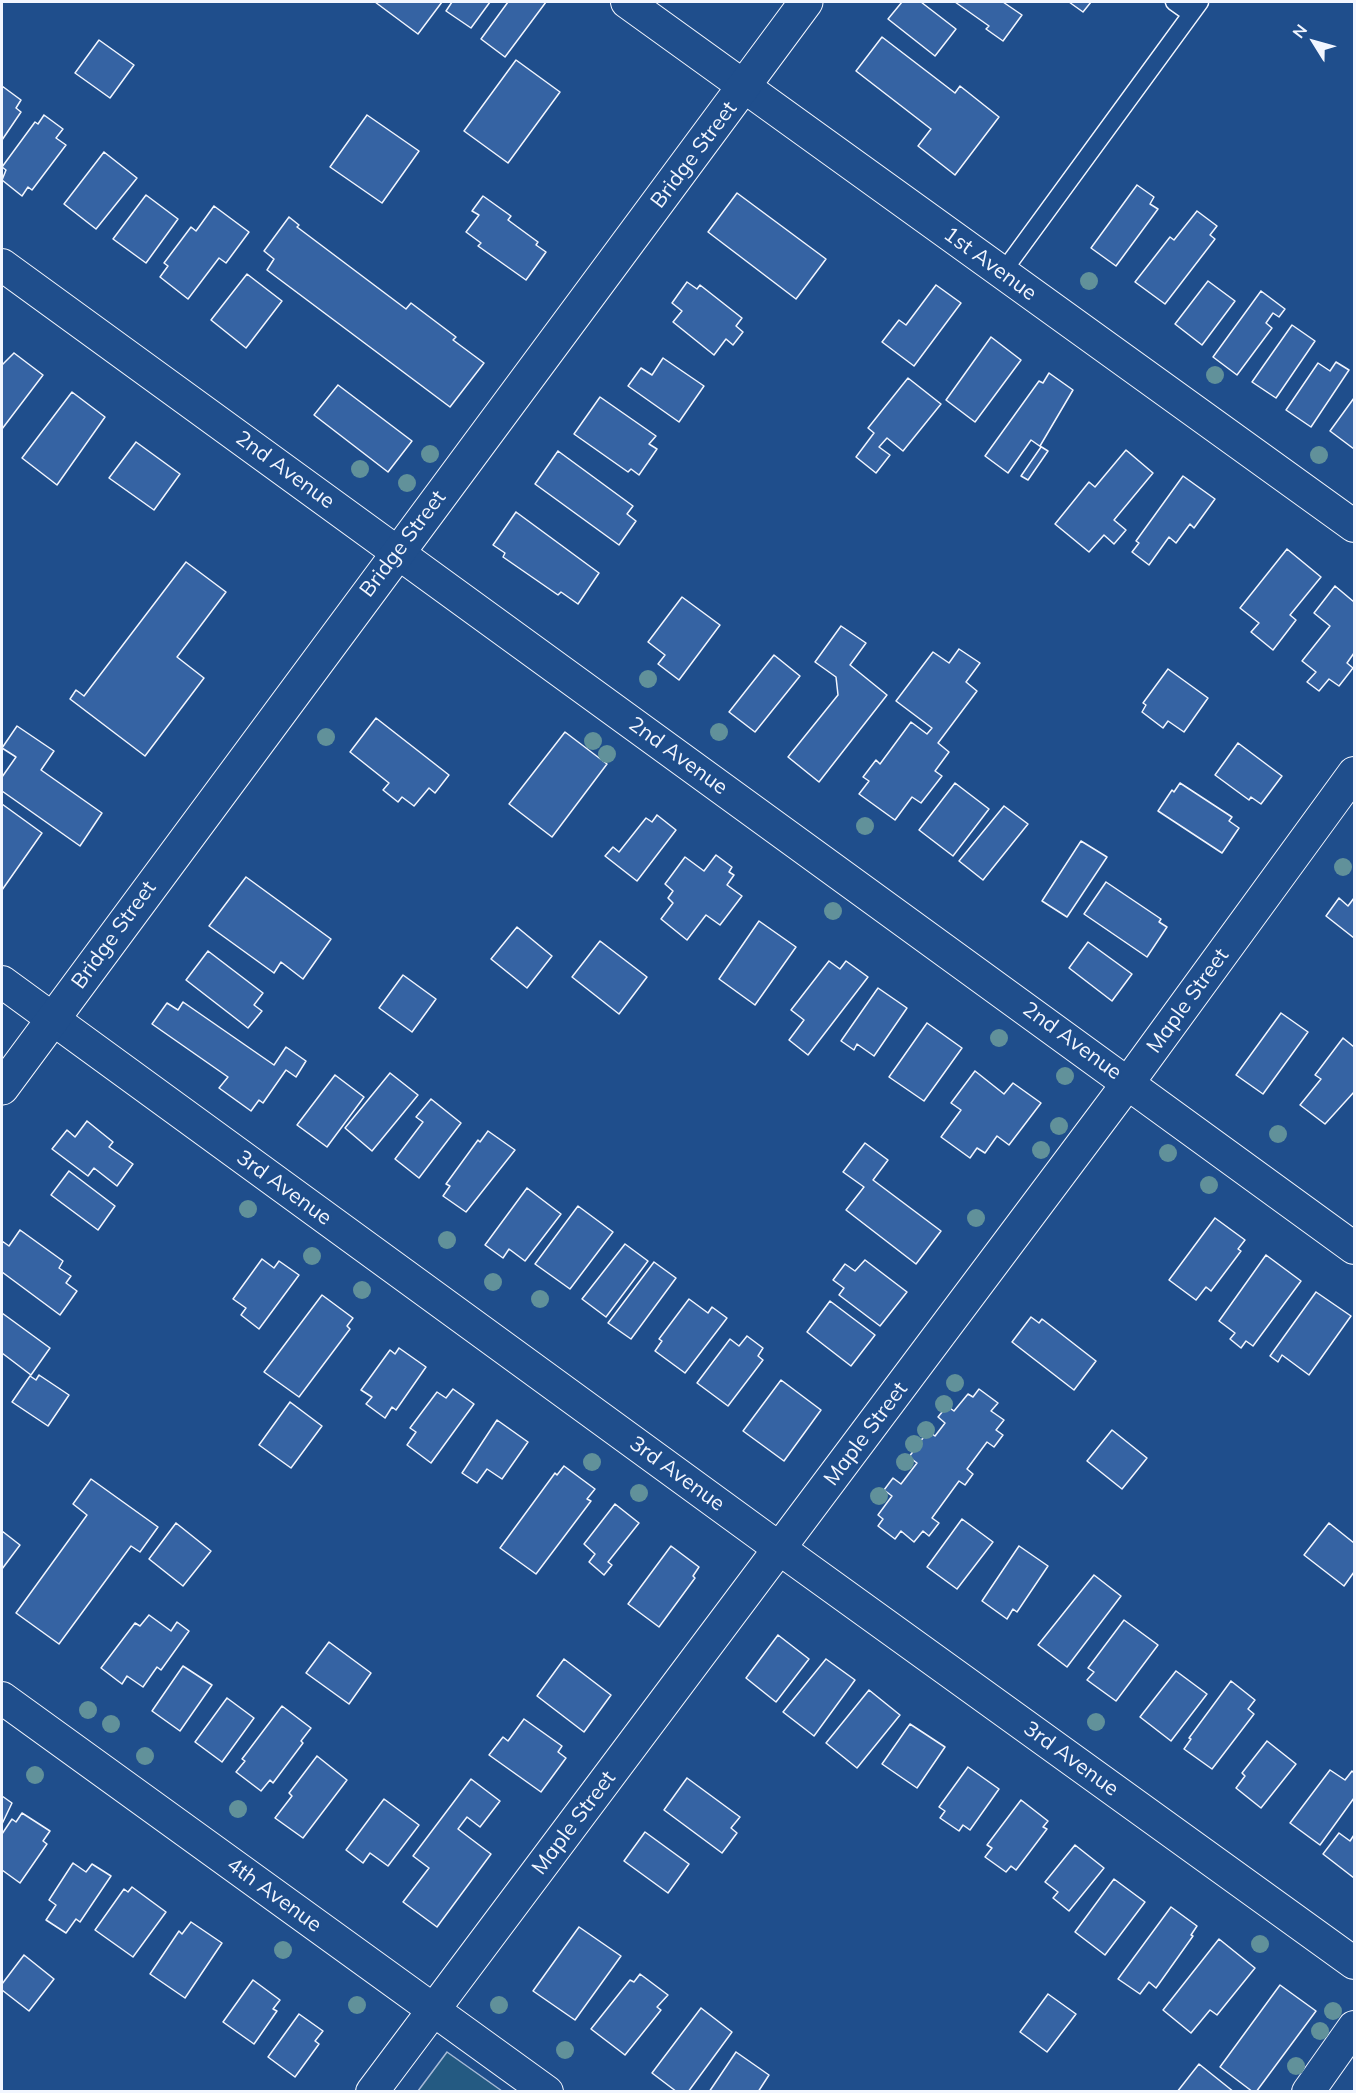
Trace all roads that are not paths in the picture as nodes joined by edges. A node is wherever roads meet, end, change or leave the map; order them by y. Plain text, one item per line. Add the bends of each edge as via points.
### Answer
1 (627, 2) edge
2 (806, 2) edge
3 (1174, 2) edge
4 (1195, 8) edge
5 (745, 86) junction
6 (2, 265) edge
7 (1002, 273) junction
8 (1354, 526) edge
9 (397, 552) junction
10 (1354, 773) edge
11 (2, 982) edge
12 (53, 1019) junction
13 (1128, 1083) junction
14 (2, 1088) edge
15 (1354, 1248) edge
16 (780, 1549) junction
17 (2, 1698) edge
18 (1354, 1963) edge
19 (434, 2009) junction
20 (1354, 2027) edge
21 (372, 2091) edge
22 (547, 2091) edge
23 (1308, 2091) edge

1 - 5 street, 1st Avenue
2 - 5 main road, Bridge Street
3 - 4 lane
4 - 7 lane
5 - 7 street, 1st Avenue
5 - 9 main road, Bridge Street
6 - 9 street, 2nd Avenue
7 - 8 street, 1st Avenue
9 - 12 main road, Bridge Street
9 - 13 street, 2nd Avenue
10 - 13 street, Maple Street
11 - 12 street, 3rd Avenue
12 - 14 main road, Bridge Street
12 - 16 street, 3rd Avenue
13 - 15 street, 2nd Avenue
13 - 16 street, Maple Street
16 - 18 street, 3rd Avenue
16 - 19 street, Maple Street
17 - 19 street, 4th Avenue
19 - 21 street, Maple Street
19 - 22 street, 4th Avenue
20 - 23 street

